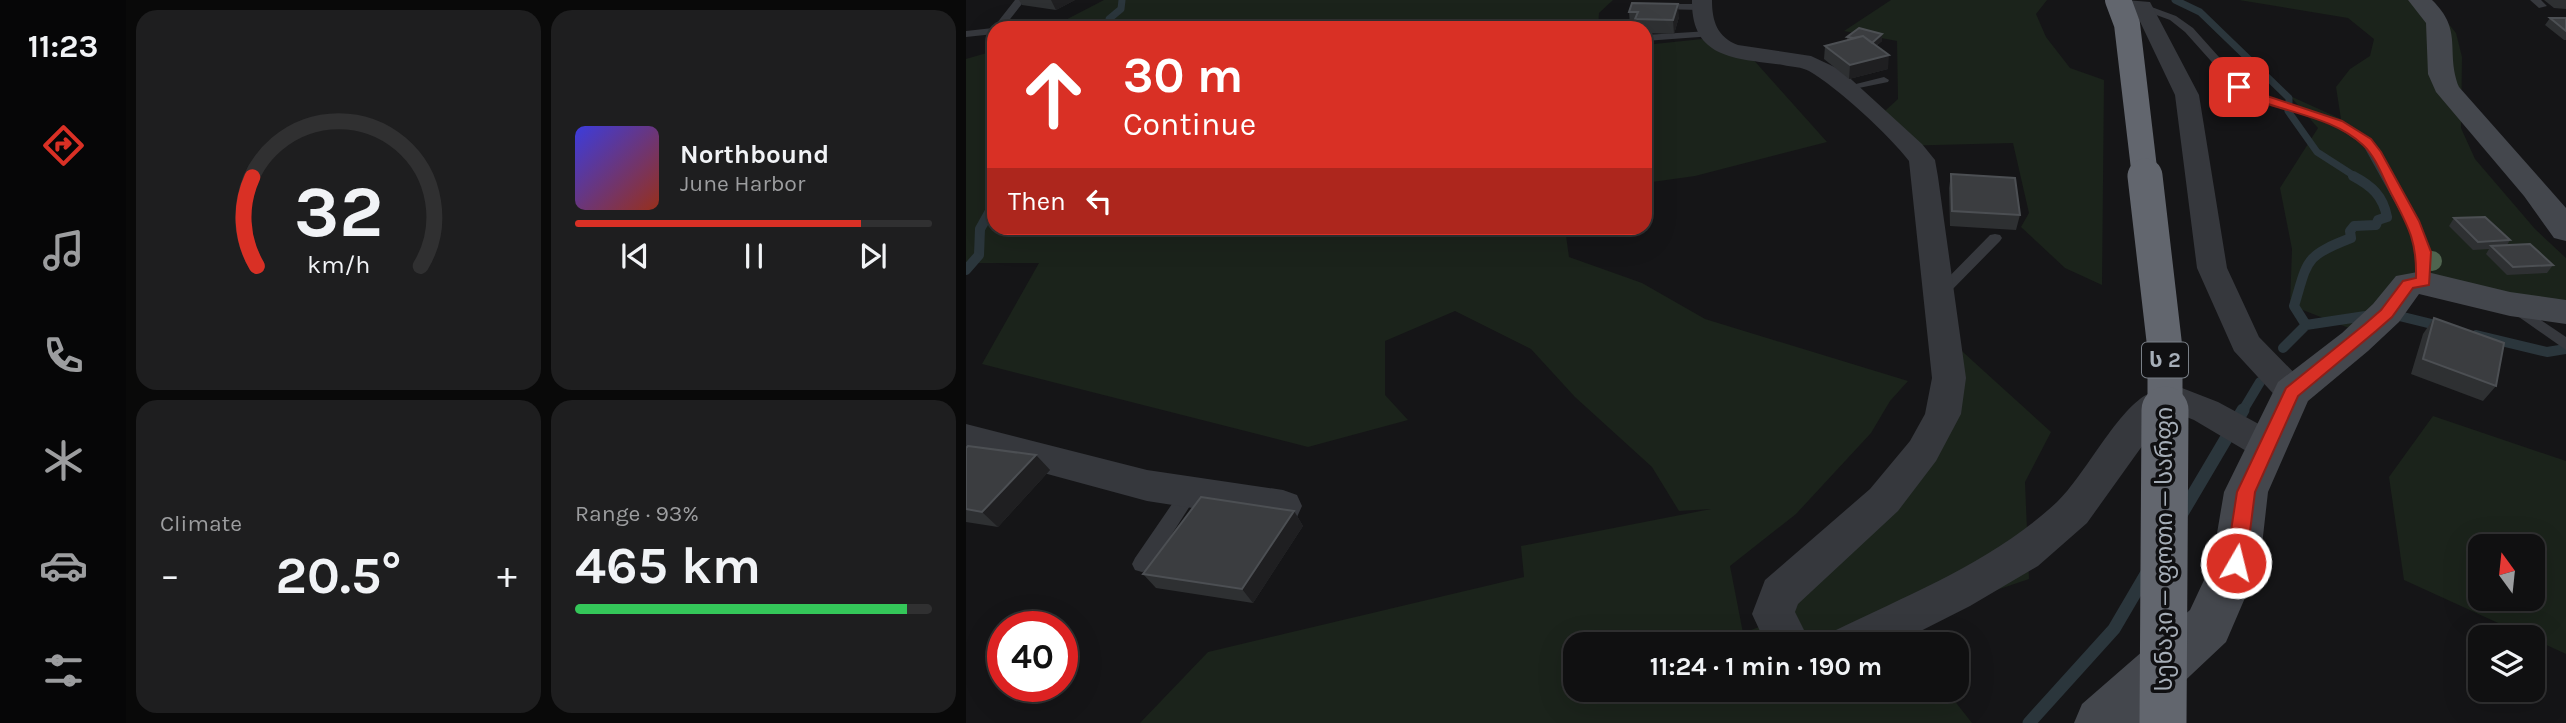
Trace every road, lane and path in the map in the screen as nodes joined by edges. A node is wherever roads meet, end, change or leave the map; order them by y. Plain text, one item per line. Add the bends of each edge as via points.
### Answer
1 (1020, 0) edge
2 (2419, 0) edge
3 (2129, 1) edge
4 (1642, 6) edge
5 (1704, 14) edge
6 (1003, 21) edge
7 (987, 32) edge
8 (966, 34) edge
9 (1652, 35) edge
10 (1884, 80) dead end
11 (1849, 87) junction
12 (2566, 231) edge
13 (1995, 238) dead end
14 (2423, 282) junction
15 (1940, 294) junction
16 (2510, 304) junction
17 (2566, 312) edge
18 (2566, 345) edge
19 (2292, 392) junction
20 (2255, 438) junction
21 (969, 442) edge
22 (1189, 493) junction
23 (1283, 506) edge
24 (1142, 564) dead end
25 (1783, 632) edge
26 (1875, 632) edge
27 (2101, 723) edge
28 (2163, 723) edge

1 - 6 lane
2 - 12 street via 2442,29 2439,58 2446,88 2547,202
3 - 14 lane via 2173,18 2189,30 2239,87 2254,96 2338,123 2367,142 2412,221 2424,252
3 - 19 street via 2187,95 2212,268 2246,343
3 - 28 highway, სენაკი — ფოთი — სარფი / ს 2, bridge via 2127,24 2165,349
4 - 5 lane
5 - 9 lane
5 - 11 street via 1718,44 1734,51 1811,63
7 - 8 lane
10 - 11 lane
11 - 15 street via 1922,160
13 - 15 lane
14 - 16 street
14 - 19 street via 2408,284 2371,328
15 - 25 street via 1949,378 1943,414 1923,451 1885,500 1780,593 1773,614
16 - 17 street
16 - 18 lane
19 - 20 street
20 - 26 street via 2182,401 2160,403 2137,425 2073,512 2024,554
20 - 27 street via 2236,563 2208,626
21 - 22 street
22 - 23 street
22 - 24 lane

